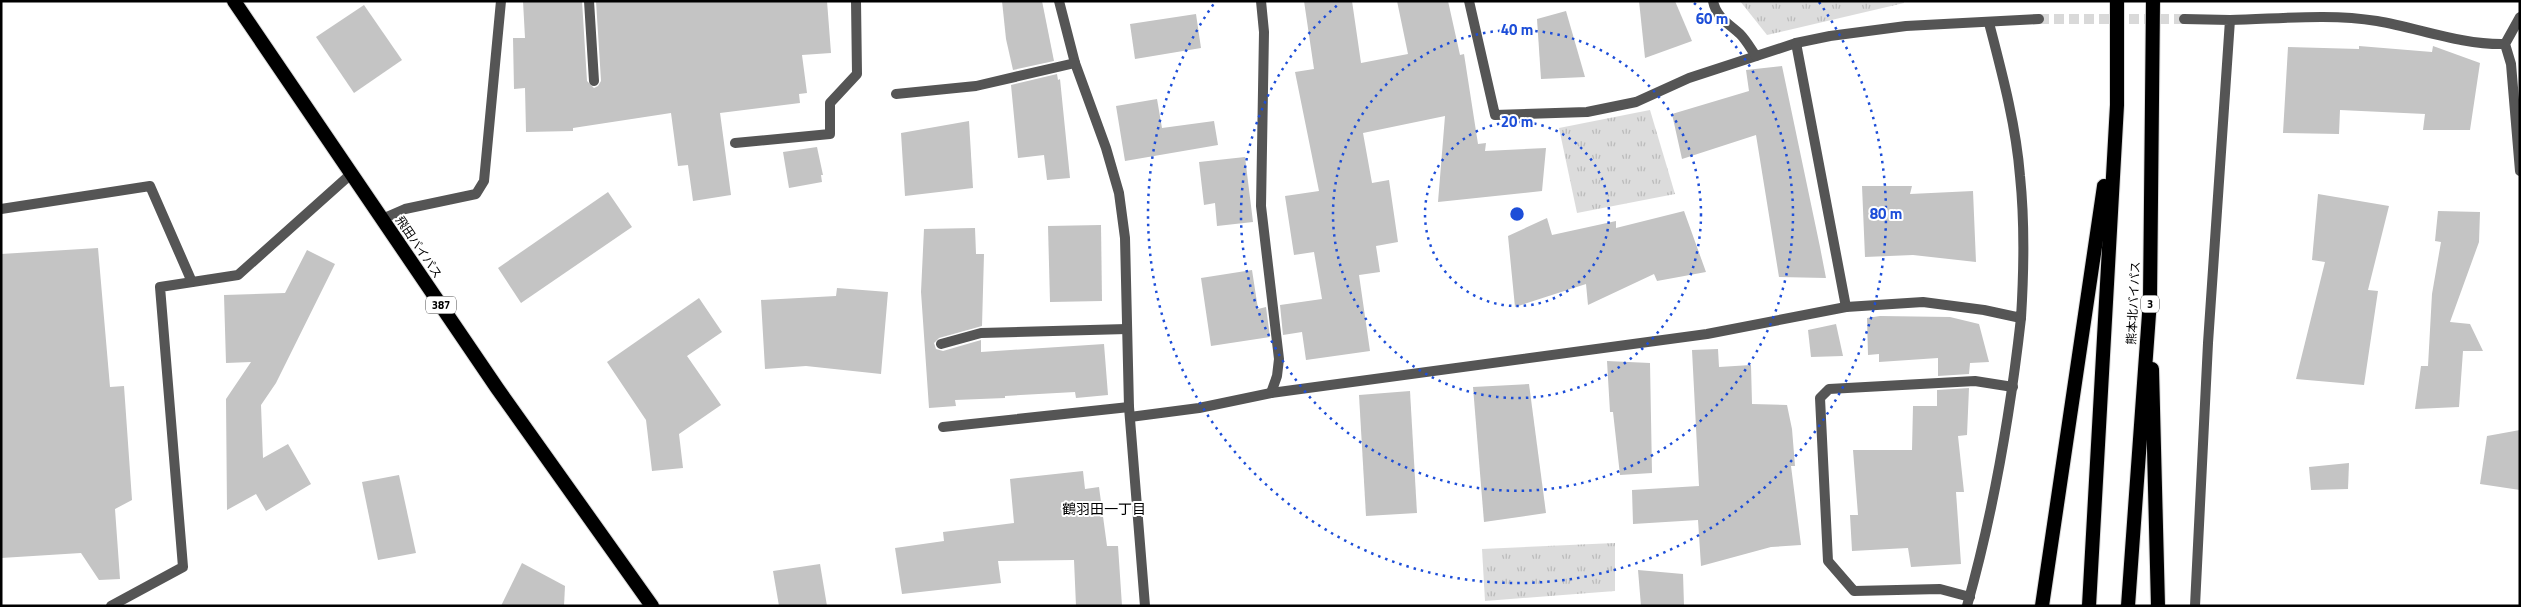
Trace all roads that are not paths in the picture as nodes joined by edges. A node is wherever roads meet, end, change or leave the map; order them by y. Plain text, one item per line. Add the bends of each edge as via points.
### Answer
1 (234, 1) edge
2 (501, 1) edge
3 (589, 1) edge
4 (856, 1) edge
5 (1059, 1) edge
6 (1261, 1) edge
7 (1469, 1) edge
8 (1713, 1) edge
9 (2117, 1) edge
10 (2153, 1) edge
11 (2520, 17) edge
12 (2184, 19) tunnel mouth
13 (2039, 20) tunnel mouth
14 (2230, 20) junction
15 (1989, 23) junction
16 (1796, 43) junction
17 (2505, 44) junction
18 (1756, 56) junction
19 (1075, 63) junction
20 (594, 81) dead end
21 (896, 94) dead end
22 (2116, 105) junction
23 (735, 143) dead end
24 (2520, 171) edge
25 (352, 174) junction
26 (1, 209) edge
27 (382, 219) junction
28 (192, 282) junction
29 (2150, 300) junction
30 (1846, 307) junction
31 (2021, 318) junction
32 (1126, 329) junction
33 (940, 344) dead end
34 (2013, 387) junction
35 (1270, 393) junction
36 (1129, 412) junction
37 (943, 427) dead end
38 (1969, 601) edge
39 (111, 606) edge
40 (652, 606) edge
41 (1145, 606) edge
42 (2042, 606) edge
43 (2089, 606) edge
44 (2128, 606) edge
45 (2158, 606) edge
46 (2195, 606) edge

1 - 25 highway, 飛田バイパス / 387
2 - 27 street via 484,181 476,194 406,209
3 - 20 street
4 - 23 street via 857,74 830,103 830,134
5 - 19 street
6 - 35 street via 1264,32 1261,206 1279,358 1277,376
7 - 18 street via 1495,115 1587,112 1636,102 1690,78
8 - 18 street via 1726,23 1741,35
9 - 22 highway
10 - 29 highway, 熊本北バイパス / 3
11 - 17 street
12 - 14 street
13 - 15 street
14 - 17 street via 2374,20 2479,45
14 - 46 street via 2208,343
15 - 16 street via 1906,26
15 - 31 street via 2004,80 2020,174 2025,251
16 - 18 street
16 - 30 street
17 - 24 street via 2511,64
19 - 21 street via 976,86
19 - 32 street via 1119,193 1125,238
22 - 42 highway
22 - 43 highway
25 - 27 highway, 飛田バイパス / 387
25 - 28 street via 238,275
26 - 28 street via 150,186
27 - 40 highway, 飛田バイパス / 387
28 - 39 street via 160,287 183,567
29 - 44 highway, 熊本北バイパス / 3
29 - 45 highway
30 - 31 street via 1923,302
30 - 35 street via 1708,334
31 - 34 street
32 - 33 street via 981,333
32 - 36 street
34 - 38 street via 1994,502
34 - 38 street via 1975,381 1946,382 1829,389 1820,398 1828,561 1854,590 1940,590
35 - 36 street via 1199,408
36 - 37 street
36 - 41 street

